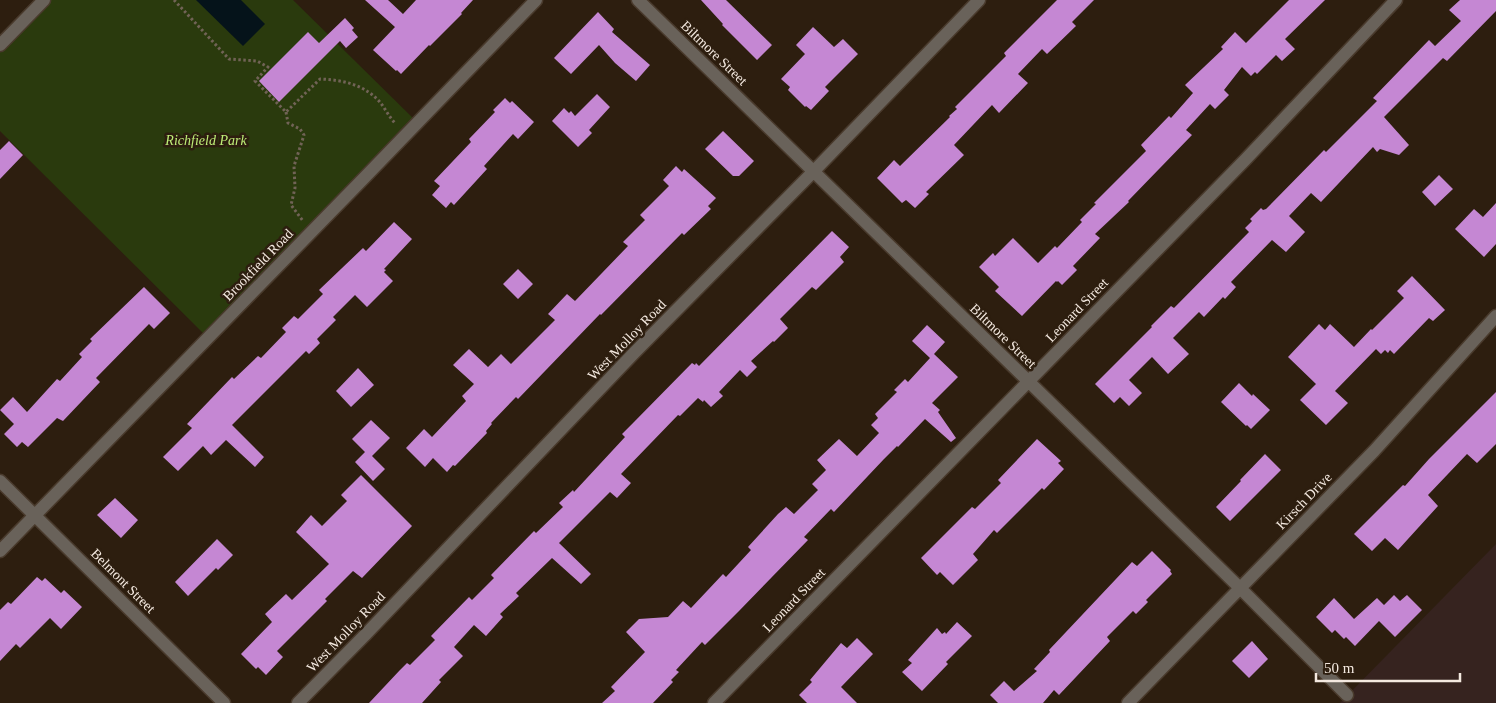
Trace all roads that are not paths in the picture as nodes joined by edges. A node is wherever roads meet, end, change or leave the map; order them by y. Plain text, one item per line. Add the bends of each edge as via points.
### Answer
1 (44, 0) edge
2 (536, 0) edge
3 (638, 0) edge
4 (979, 0) edge
5 (1396, 0) edge
6 (0, 45) edge
7 (814, 172) junction
8 (1496, 316) edge
9 (1028, 381) junction
10 (0, 481) edge
11 (35, 515) junction
12 (0, 551) edge
13 (1240, 588) junction
14 (1347, 695) dead end
15 (224, 703) edge
16 (298, 703) edge
17 (714, 703) edge
18 (1128, 703) edge

1 - 6 street
2 - 11 street, Brookfield Road
3 - 7 street, Biltmore Street
4 - 7 street, West Molloy Road
5 - 9 street, Leonard Street via 1245,160
7 - 9 street, Biltmore Street
7 - 16 street, West Molloy Road via 634,353
8 - 13 street, Kirsch Drive via 1374,451
9 - 13 street, Biltmore Street
9 - 17 street, Leonard Street
10 - 11 street, Belmont Street
11 - 12 street, Brookfield Road
11 - 15 street, Belmont Street
13 - 14 street, Biltmore Street
13 - 18 street, Kirsch Drive

